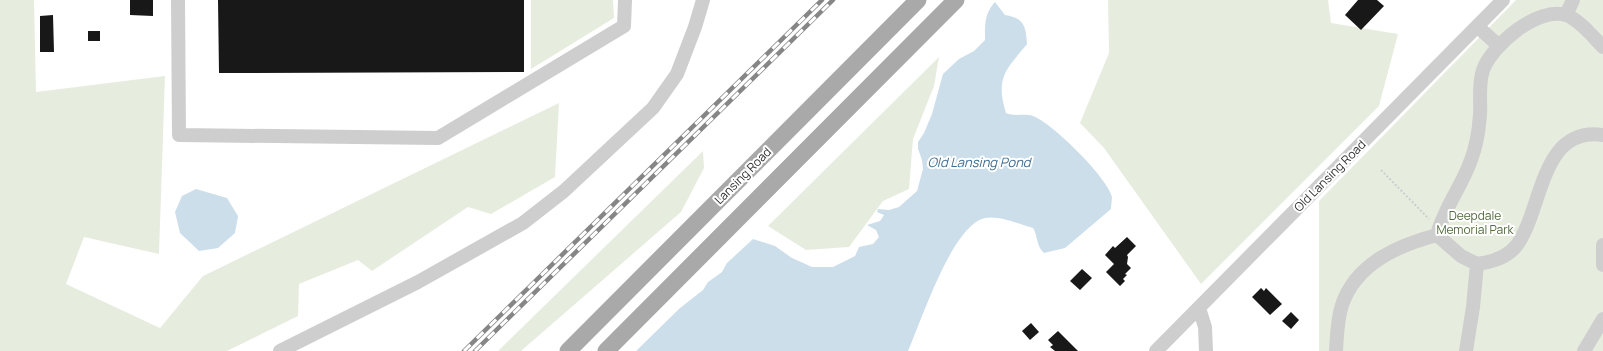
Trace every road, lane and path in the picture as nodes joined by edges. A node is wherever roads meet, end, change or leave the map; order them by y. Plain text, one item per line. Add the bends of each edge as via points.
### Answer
1 (178, 0) edge
2 (625, 0) edge
3 (703, 0) edge
4 (918, 0) edge
5 (956, 0) edge
6 (1503, 0) edge
7 (1573, 0) edge
8 (1566, 15) junction
9 (1478, 27) junction
10 (1498, 45) junction
11 (1603, 47) edge
12 (1603, 135) edge
13 (1381, 170) dead end
14 (1439, 229) junction
15 (1603, 246) edge
16 (1477, 264) junction
17 (1603, 265) edge
18 (1199, 308) junction
19 (1603, 319) edge
20 (280, 351) edge
21 (568, 351) edge
22 (606, 351) edge
23 (1156, 351) edge
24 (1206, 351) edge
25 (1336, 351) edge
26 (1466, 351) edge
27 (1584, 351) edge

1 - 2 street via 179,136 438,138 624,26
3 - 20 street via 696,27 677,74 653,108 564,191 517,227 418,282
4 - 21 main road, Lansing Road
5 - 22 main road
6 - 9 street, Old Lansing Road
7 - 8 street
8 - 10 street via 1544,15
8 - 11 street via 1574,19
9 - 10 street
9 - 18 street, Old Lansing Road
10 - 14 street via 1488,60 1480,83 1480,116 1471,160
12 - 16 street via 1578,136 1564,146 1553,158 1517,245 1492,262
13 - 14 path
14 - 16 street via 1461,256
14 - 25 street via 1392,250 1359,277 1349,289 1342,305 1338,320
15 - 17 street
16 - 26 street
18 - 23 street, Old Lansing Road
18 - 24 street via 1205,327
19 - 27 street

